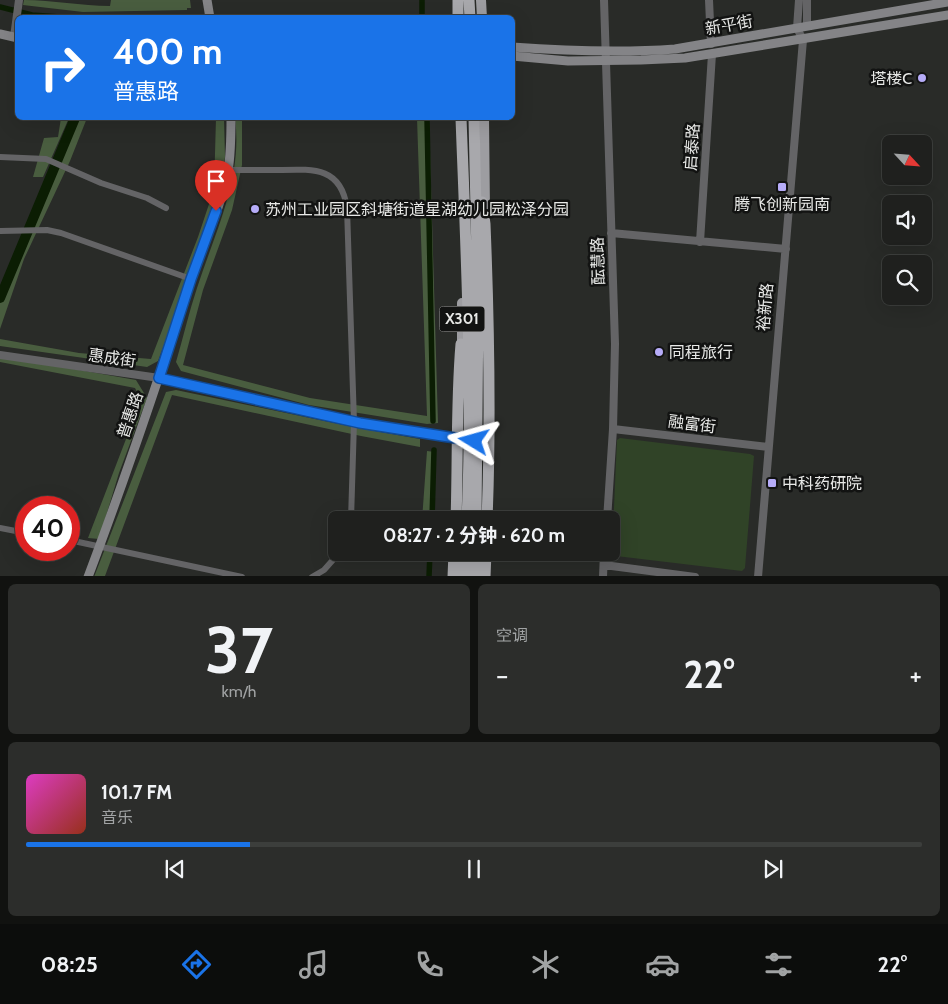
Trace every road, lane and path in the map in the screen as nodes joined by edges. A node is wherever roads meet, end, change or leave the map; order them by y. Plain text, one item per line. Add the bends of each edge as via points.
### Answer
1 (19, 0) edge
2 (207, 0) edge
3 (469, 0) edge
4 (481, 0) edge
5 (604, 0) edge
6 (710, 0) edge
7 (799, 0) edge
8 (808, 0) edge
9 (948, 2) edge
10 (17, 15) edge
11 (210, 15) edge
12 (470, 15) edge
13 (482, 15) edge
14 (948, 15) edge
15 (807, 26) junction
16 (797, 28) junction
17 (0, 34) edge
18 (15, 38) edge
19 (803, 40) junction
20 (711, 44) junction
21 (515, 47) edge
22 (712, 54) junction
23 (515, 56) edge
24 (606, 57) junction
25 (231, 120) edge
26 (460, 120) edge
27 (460, 120) edge
28 (474, 120) edge
29 (484, 120) edge
30 (475, 147) junction
31 (0, 157) edge
32 (228, 170) junction
33 (166, 208) dead end
34 (0, 231) edge
35 (611, 233) junction
36 (700, 242) junction
37 (786, 250) junction
38 (191, 279) junction
39 (468, 279) junction
40 (0, 355) edge
41 (159, 378) junction
42 (354, 422) junction
43 (613, 429) junction
44 (462, 440) junction
45 (485, 442) junction
46 (768, 448) junction
47 (351, 511) edge
48 (456, 511) edge
49 (460, 511) edge
50 (467, 511) edge
51 (476, 511) edge
52 (482, 511) edge
53 (487, 511) edge
54 (608, 511) edge
55 (0, 528) edge
56 (15, 531) edge
57 (80, 542) edge
58 (100, 546) junction
59 (332, 561) edge
60 (454, 561) edge
61 (458, 561) edge
62 (465, 561) edge
63 (475, 561) edge
64 (481, 561) edge
65 (486, 561) edge
66 (604, 561) edge
67 (604, 565) junction
68 (88, 576) edge
69 (242, 576) edge
70 (312, 576) edge
71 (453, 576) edge
72 (458, 576) edge
73 (464, 576) edge
74 (474, 576) edge
75 (480, 576) edge
76 (485, 576) edge
77 (603, 576) edge
78 (695, 576) edge
79 (758, 576) edge

1 - 10 street
2 - 11 main road
3 - 12 highway
4 - 13 main road
5 - 24 street, 酝慧路
6 - 20 street
7 - 16 street
8 - 15 street, 裕新路
9 - 15 main road, 新平街
14 - 19 main road, 新平街
15 - 16 main road, 新平街
15 - 19 main road, 裕新路
16 - 19 street
16 - 20 main road, 新平街
17 - 18 main road
19 - 22 main road, 新平街
19 - 37 street, 裕新路
20 - 24 main road, 新平街
21 - 24 main road, 新平街
22 - 24 main road, 新平街 via 685,58
22 - 36 street, 启泰路
23 - 24 main road, 新平街 via 568,61
24 - 35 street, 酝慧路
25 - 32 main road, 普惠路
26 - 39 highway
27 - 44 main road, X301
28 - 30 highway
29 - 45 main road, X301
30 - 51 highway via 478,302
30 - 53 highway via 485,224 488,309
31 - 33 street via 46,159
32 - 38 main road, 普惠路 via 223,194
32 - 42 street via 316,170 328,175 342,189 347,208
34 - 38 street via 47,230 61,233
35 - 36 street
35 - 43 street, 酝慧路 via 615,344
36 - 37 street
37 - 46 street, 裕新路
38 - 41 main road, 普惠路
39 - 48 highway via 458,379
39 - 50 highway
40 - 41 street, 惠成街
41 - 42 street, 惠成街
41 - 58 main road, 普惠路
42 - 44 street, 惠成街
42 - 47 street
43 - 46 street, 融富街
43 - 54 street, 酝慧路
44 - 45 street, 惠成街
44 - 49 main road, X301
45 - 52 main road, X301
46 - 79 street, 裕新路
55 - 56 street
57 - 58 street
58 - 68 main road, 普惠路
58 - 69 street
59 - 70 street
60 - 71 highway
61 - 72 main road
62 - 73 highway
63 - 74 highway
64 - 75 main road
65 - 76 highway
66 - 67 street
67 - 77 street
67 - 78 street

